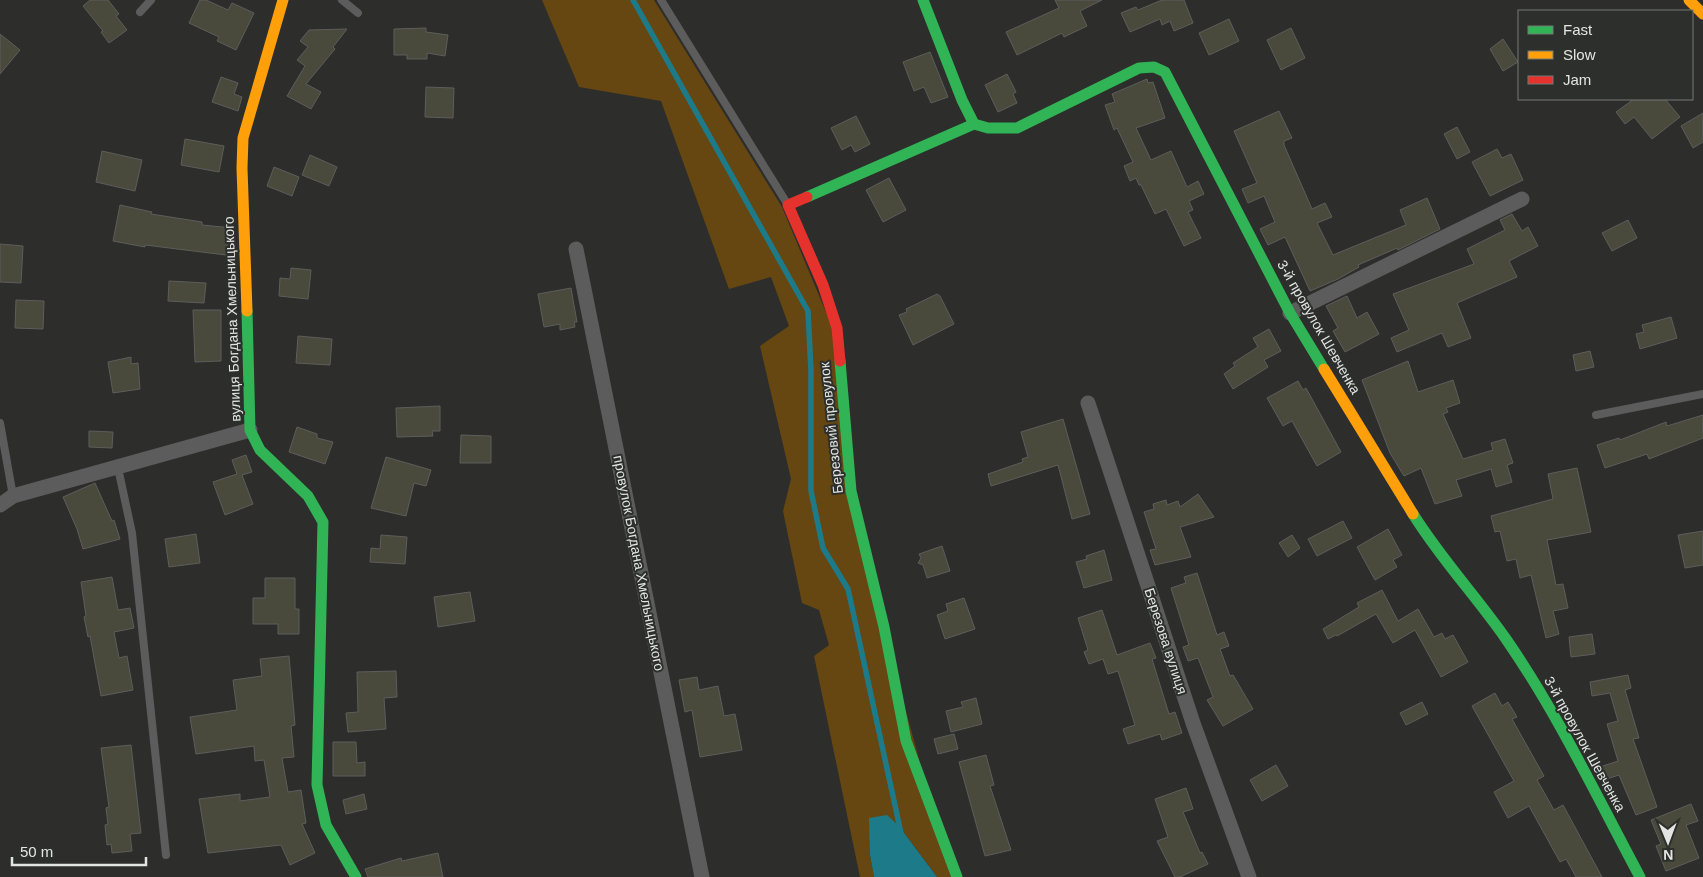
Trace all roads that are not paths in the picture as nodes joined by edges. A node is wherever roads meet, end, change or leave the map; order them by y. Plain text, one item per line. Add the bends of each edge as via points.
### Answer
1 (151, 0) edge
2 (282, 0) edge
3 (342, 0) edge
4 (661, 0) edge
5 (923, 0) edge
6 (1689, 0) edge
7 (140, 12) dead end
8 (358, 13) dead end
9 (1703, 14) edge
10 (974, 124) junction
11 (1522, 199) dead end
12 (788, 205) junction
13 (576, 249) dead end
14 (1290, 313) junction
15 (1703, 394) edge
16 (1088, 403) dead end
17 (1596, 415) dead end
18 (0, 423) edge
19 (250, 430) junction
20 (118, 468) junction
21 (13, 496) junction
22 (0, 505) edge
23 (166, 855) dead end
24 (356, 877) edge
25 (702, 877) edge
26 (957, 877) edge
27 (1250, 877) edge
28 (1640, 877) edge

1 - 7 lane
2 - 19 street, вулиця Богдана Хмельницького via 243,138
3 - 8 lane
4 - 12 lane
5 - 10 street
6 - 9 street
10 - 12 street
10 - 14 street, 3-й провулок Шевченка via 988,128 1017,128 1139,68 1154,67 1165,72
11 - 14 street
12 - 26 street, Березовий провулок via 823,284 837,328 851,490 884,627 906,741
13 - 25 street, провулок Богдана Хмельницького
14 - 28 street, 3-й провулок Шевченка via 1433,546 1505,638 1550,707
15 - 17 lane
16 - 27 street, Березова вулиця via 1193,723
18 - 21 lane
19 - 20 street
19 - 24 street, вулиця Богдана Хмельницького via 260,450 308,496 323,522 317,785 326,825
20 - 21 street
20 - 23 lane via 132,533
21 - 22 street

